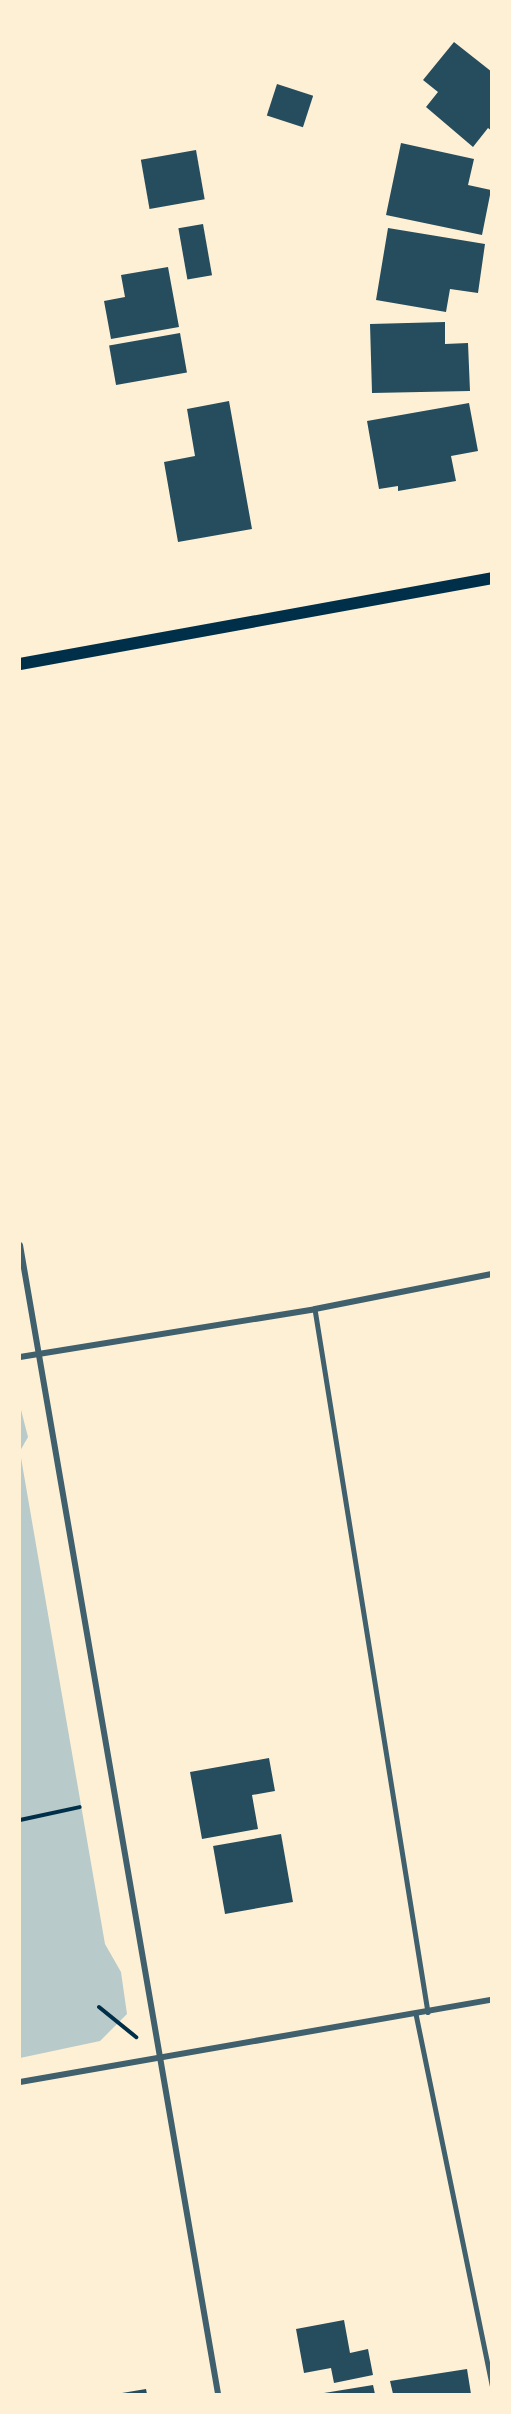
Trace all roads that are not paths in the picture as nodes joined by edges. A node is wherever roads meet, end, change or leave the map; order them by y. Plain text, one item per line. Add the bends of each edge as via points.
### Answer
1 (492, 578) edge
2 (20, 664) edge
3 (20, 1245) edge
4 (492, 1274) edge
5 (315, 1310) junction
6 (38, 1354) junction
7 (20, 1357) edge
8 (492, 2000) edge
9 (429, 2012) junction
10 (416, 2014) junction
11 (161, 2058) junction
12 (20, 2082) edge
13 (492, 2385) edge
14 (218, 2394) edge

1 - 2 main road
3 - 6 street
4 - 5 street
5 - 6 street
5 - 9 lane
6 - 7 street
6 - 11 street
8 - 9 street
9 - 10 street
10 - 11 street
10 - 13 lane
11 - 12 street
11 - 14 street

